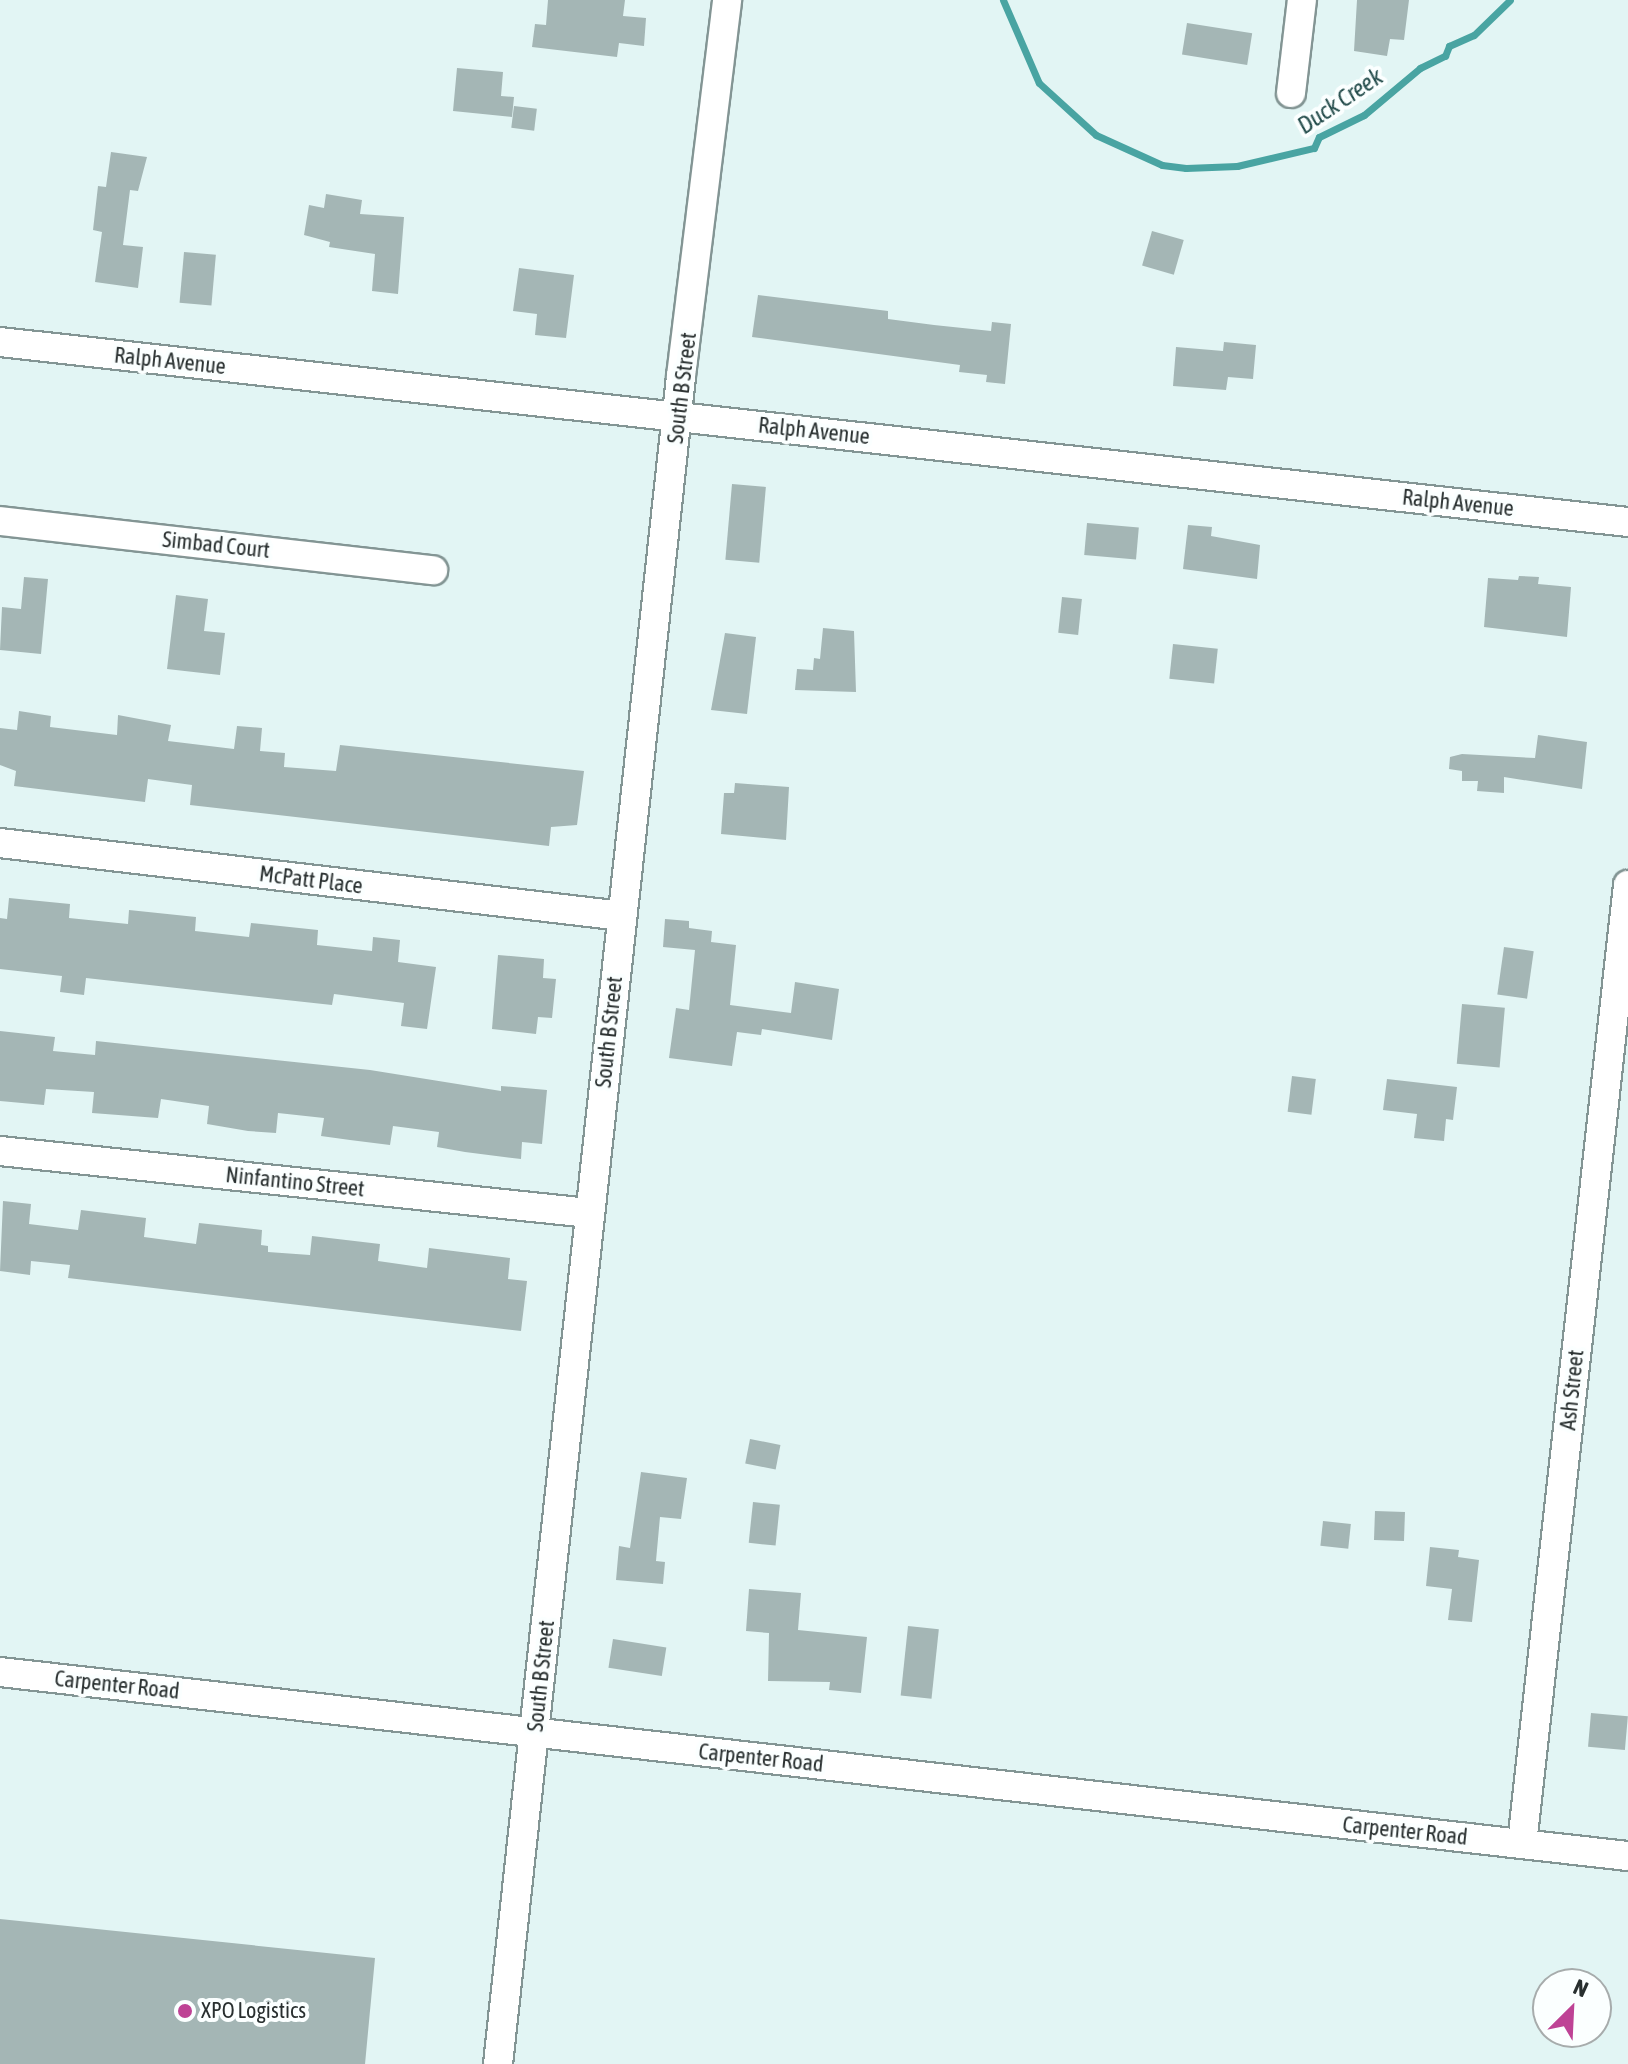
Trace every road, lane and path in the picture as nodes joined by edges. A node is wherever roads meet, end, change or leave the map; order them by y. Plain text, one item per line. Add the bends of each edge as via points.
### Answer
1 (727, 0) edge
2 (1302, 0) edge
3 (1291, 93) dead end
4 (0, 342) edge
5 (678, 416) junction
6 (0, 521) edge
7 (1628, 522) edge
8 (433, 570) dead end
9 (0, 843) edge
10 (1628, 885) edge
11 (622, 916) junction
12 (0, 1151) edge
13 (589, 1213) junction
14 (0, 1672) edge
15 (535, 1732) junction
16 (1522, 1844) junction
17 (1628, 1856) edge
18 (498, 2064) edge

1 - 5 street, South B Street
2 - 3 street
4 - 5 street, Ralph Avenue
5 - 7 street, Ralph Avenue
5 - 11 street, South B Street
6 - 8 street, Simbad Court
9 - 11 street, McPatt Place
10 - 16 street, Ash Street
11 - 13 street, South B Street
12 - 13 street, Ninfantino Street
13 - 15 street, South B Street
14 - 15 street, Carpenter Road
15 - 16 street, Carpenter Road
15 - 18 street, South B Street
16 - 17 street

